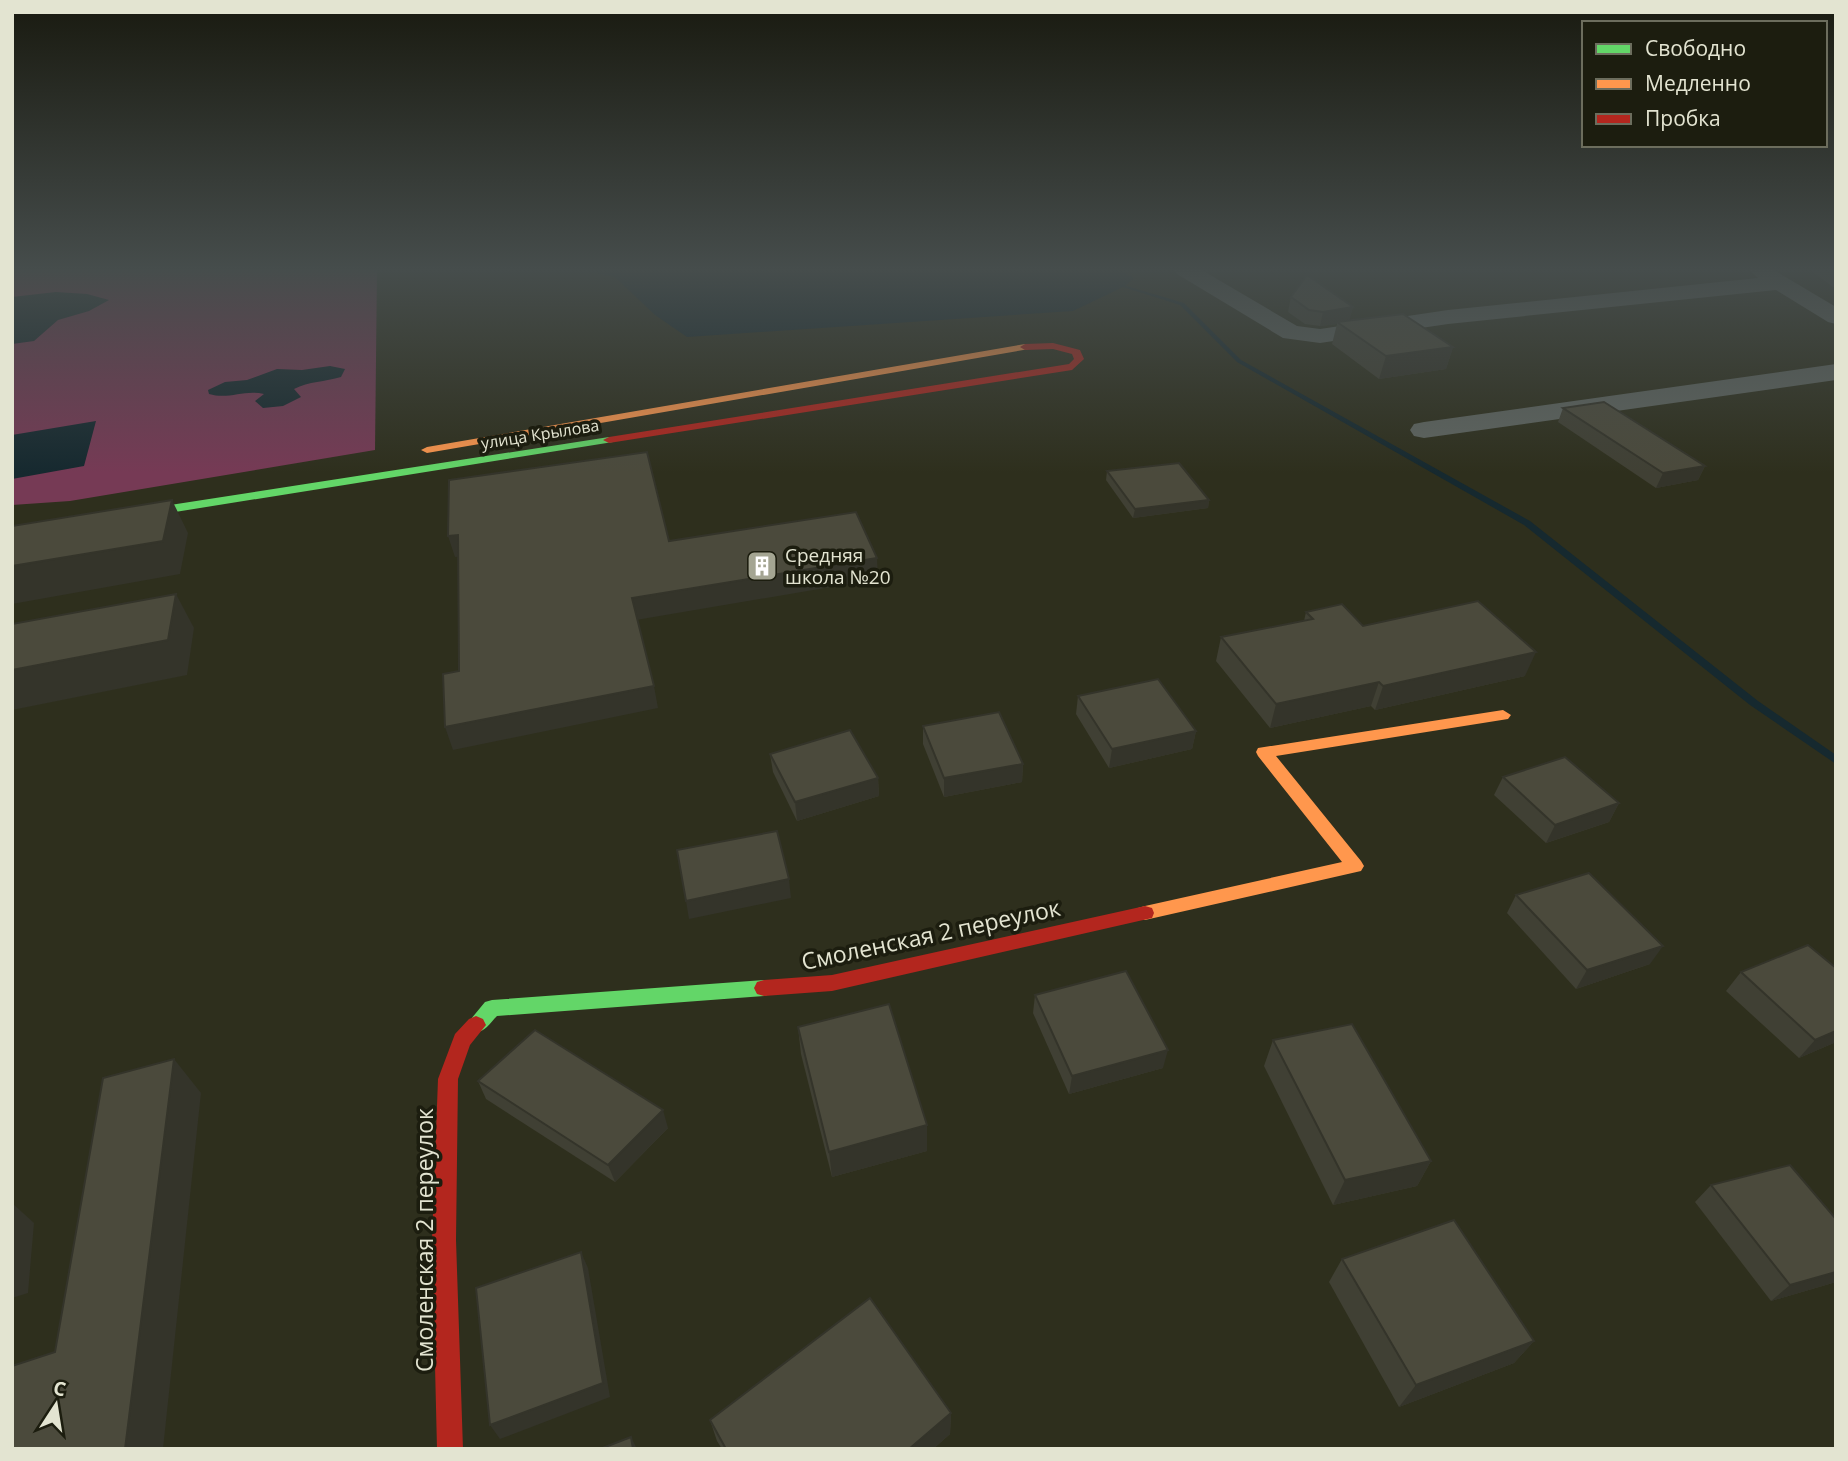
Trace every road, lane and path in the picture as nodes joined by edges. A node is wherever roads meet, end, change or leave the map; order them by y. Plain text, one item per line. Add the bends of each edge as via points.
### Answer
1 (1836, 372) edge
2 (1424, 430) dead end
3 (427, 450) dead end
4 (108, 518) edge
5 (1503, 715) dead end
6 (450, 1449) edge

1 - 2 street
3 - 4 street, улица Крылова via 1023,347 1053,346 1076,352 1079,359 1072,367
5 - 6 street, Смоленская 2 переулок via 1264,752 1356,866 832,983 492,1008 462,1040 448,1079 444,1240

